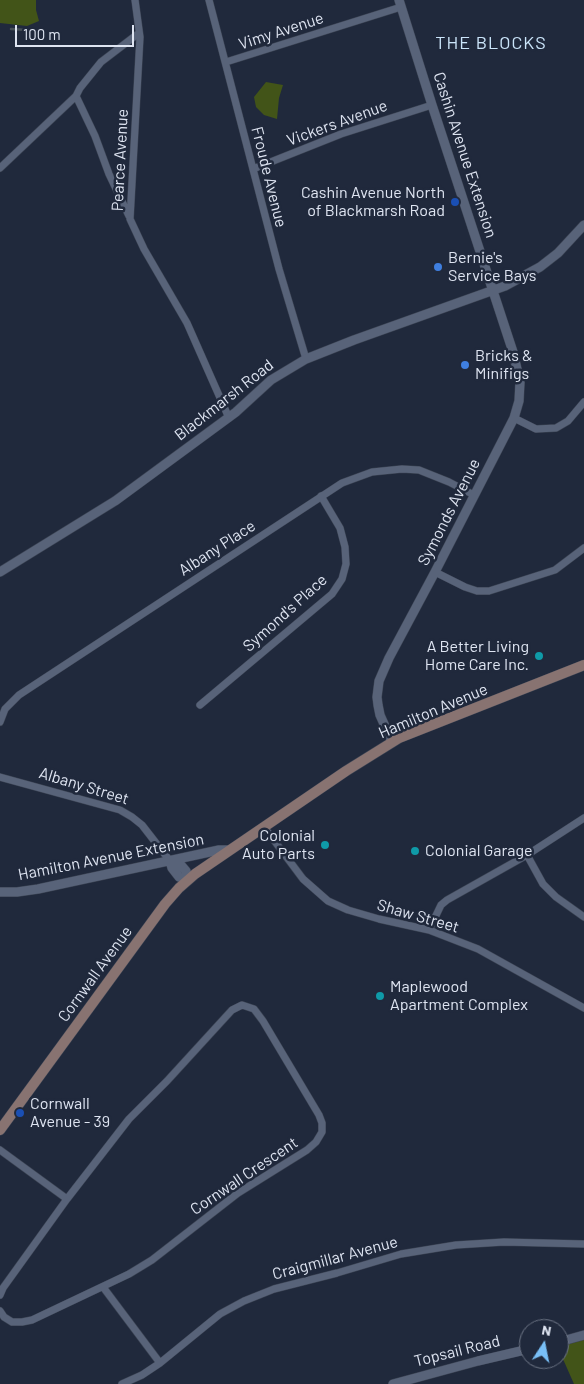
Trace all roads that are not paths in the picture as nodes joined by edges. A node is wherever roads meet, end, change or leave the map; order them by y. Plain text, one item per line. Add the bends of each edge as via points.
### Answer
1 (135, 0) edge
2 (209, 0) edge
3 (400, 4) edge
4 (139, 33) junction
5 (226, 62) junction
6 (76, 96) junction
7 (432, 105) junction
8 (0, 168) edge
9 (253, 170) junction
10 (130, 219) junction
11 (584, 225) edge
12 (493, 290) junction
13 (306, 359) junction
14 (584, 402) edge
15 (229, 418) junction
16 (514, 418) junction
17 (474, 495) junction
18 (321, 496) junction
19 (584, 548) edge
20 (0, 572) edge
21 (435, 572) junction
22 (584, 665) edge
23 (200, 705) dead end
24 (0, 722) edge
25 (392, 742) junction
26 (0, 777) edge
27 (584, 818) edge
28 (264, 827) junction
29 (228, 850) junction
30 (527, 855) junction
31 (170, 861) junction
32 (188, 880) junction
33 (0, 892) edge
34 (584, 917) edge
35 (429, 930) junction
36 (584, 1008) edge
37 (0, 1130) edge
38 (0, 1150) edge
39 (66, 1198) junction
40 (584, 1244) edge
41 (103, 1287) junction
42 (0, 1295) edge
43 (0, 1311) edge
44 (584, 1335) edge
45 (569, 1339) edge
46 (519, 1351) edge
47 (160, 1363) junction
48 (122, 1384) edge
49 (393, 1384) edge

1 - 4 street, Pearce Avenue
2 - 5 street, Froude Avenue
3 - 5 street, Vimy Avenue
3 - 7 street, Cashin Avenue Extension
4 - 6 street via 101,62
4 - 10 street, Pearce Avenue
5 - 9 street, Froude Avenue
6 - 8 street
6 - 10 street
7 - 9 street, Vickers Avenue via 341,134
7 - 12 street, Cashin Avenue Extension
9 - 13 street, Froude Avenue
10 - 15 street, Pearce Avenue via 187,323
11 - 12 street, Blackmarsh Road via 540,267
12 - 13 street, Blackmarsh Road
12 - 16 street, Symonds Avenue via 519,373 519,400
13 - 15 street, Blackmarsh Road via 271,380
14 - 16 street via 568,421 556,428 536,429
15 - 20 street, Blackmarsh Road via 115,501
16 - 17 street, Symonds Avenue
17 - 18 street, Albany Place via 434,475 402,469 358,476
17 - 21 street, Symonds Avenue
18 - 23 street, Symond's Place via 340,528 345,547 346,564 342,579 332,594
18 - 24 street, Albany Place via 19,694 5,709
19 - 21 street via 555,570 489,591 464,587
21 - 25 street, Symonds Avenue via 379,681 380,715
22 - 25 main road, Hamilton Avenue
25 - 28 main road, Hamilton Avenue
26 - 31 street, Albany Street via 120,810 142,825
27 - 30 street
28 - 29 main road, Hamilton Avenue
28 - 35 street, Shaw Street via 303,879 328,900 348,910
29 - 31 street, Hamilton Avenue Extension
29 - 32 main road, Cornwall Avenue
30 - 34 street via 543,884
30 - 35 street via 446,900
31 - 32 street, Albany Street via 179,877
31 - 33 street, Hamilton Avenue Extension via 38,889
32 - 37 main road, Cornwall Avenue via 165,904
35 - 36 street, Shaw Street via 478,949
38 - 39 street
39 - 41 street, Cornwall Crescent via 129,1119 225,1016 235,1007 254,1009 319,1115 320,1137 308,1150 256,1181 152,1260
39 - 42 street, Cornwall Crescent
40 - 47 street, Craigmillar Avenue via 504,1242 456,1245 401,1254 274,1289 244,1300 220,1314
41 - 43 street, Cornwall Crescent via 32,1320 12,1322
41 - 47 street
44 - 45 street
46 - 49 street, Topsail Road
47 - 48 street, Craigmillar Avenue

